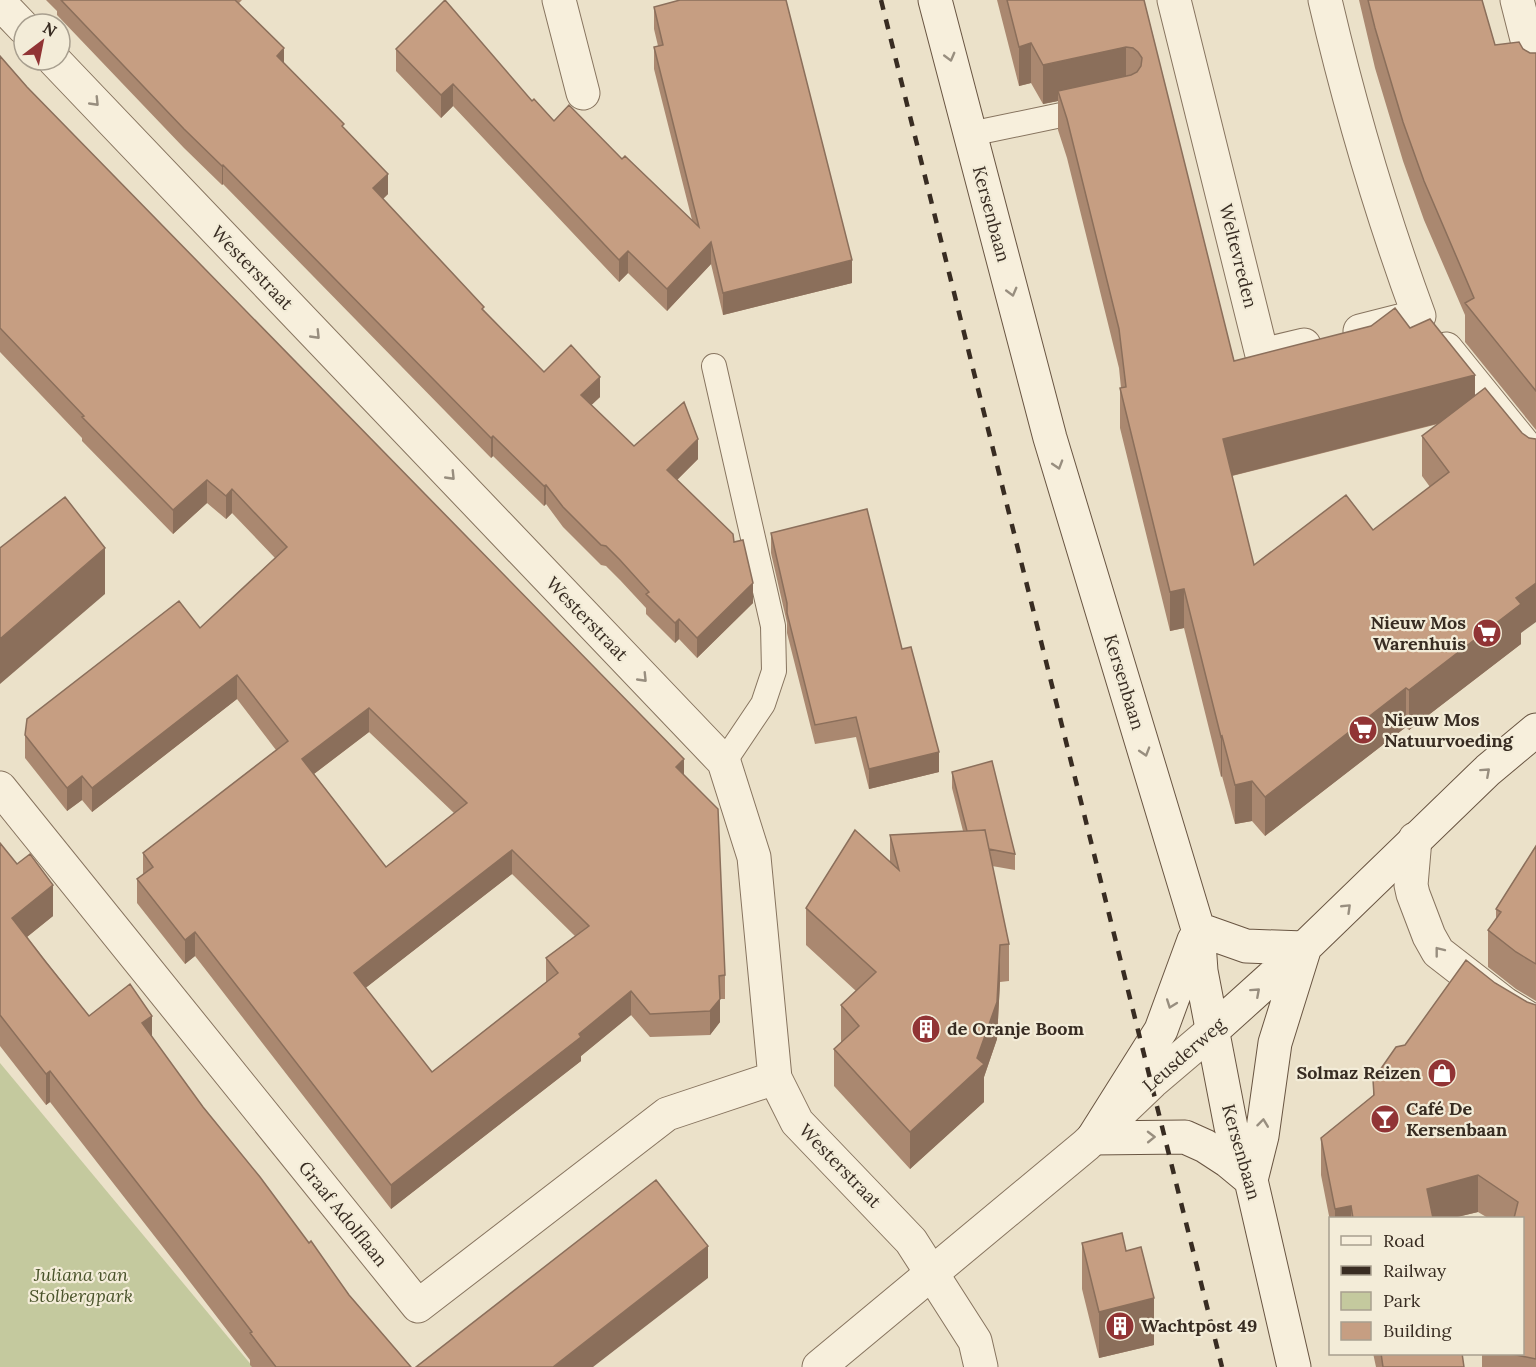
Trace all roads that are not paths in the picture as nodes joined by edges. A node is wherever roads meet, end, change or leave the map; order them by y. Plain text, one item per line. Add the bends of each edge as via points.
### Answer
1 (559, 0) edge
2 (935, 0) edge
3 (1174, 0) edge
4 (1325, 0) edge
5 (1517, 0) edge
6 (0, 3) edge
7 (12, 16) edge
8 (65, 72) edge
9 (1536, 75) edge
10 (583, 93) dead end
11 (1116, 103) edge
12 (970, 134) junction
13 (1419, 316) junction
14 (714, 366) dead end
15 (1536, 460) edge
16 (1536, 730) edge
17 (724, 762) junction
18 (0, 788) edge
19 (1415, 839) junction
20 (1198, 929) junction
21 (1304, 948) junction
22 (1536, 1023) edge
23 (1212, 1031) junction
24 (775, 1078) junction
25 (1093, 1138) junction
26 (1251, 1180) junction
27 (933, 1274) junction
28 (819, 1367) edge
29 (981, 1367) edge
30 (1294, 1367) edge

1 - 10 street
2 -> 12 street, Kersenbaan
3 - 13 street, Weltevreden via 1262,355
4 - 13 street via 1367,160
5 - 9 street
6 - 7 street
8 -> 17 street, Westerstraat
11 - 12 lane
12 -> 20 street, Kersenbaan via 1050,438
13 - 15 street
14 - 17 lane via 773,626 774,671 763,704
19 -> 16 street, Leusderweg
17 - 24 street, Westerstraat via 754,857
18 - 24 street, Graaf Adolflaan via 417,1306 668,1114
21 -> 19 street, Leusderweg
22 -> 19 street via 1438,952 1411,885
20 - 21 street via 1246,946
20 - 23 street, Kersenbaan
20 -> 25 street via 1161,1030
23 -> 21 street, Leusderweg
26 -> 21 street via 1262,1136 1275,1042
23 - 25 street, Leusderweg
23 - 26 street, Kersenbaan via 1231,1127
24 - 27 street, Westerstraat via 797,1122 911,1241
25 -> 26 street via 1185,1137 1205,1146
25 - 27 street, Leusderweg
26 - 30 street, Kersenbaan
27 - 28 street, Leusderweg
27 - 29 street, Westerstraat via 975,1341

